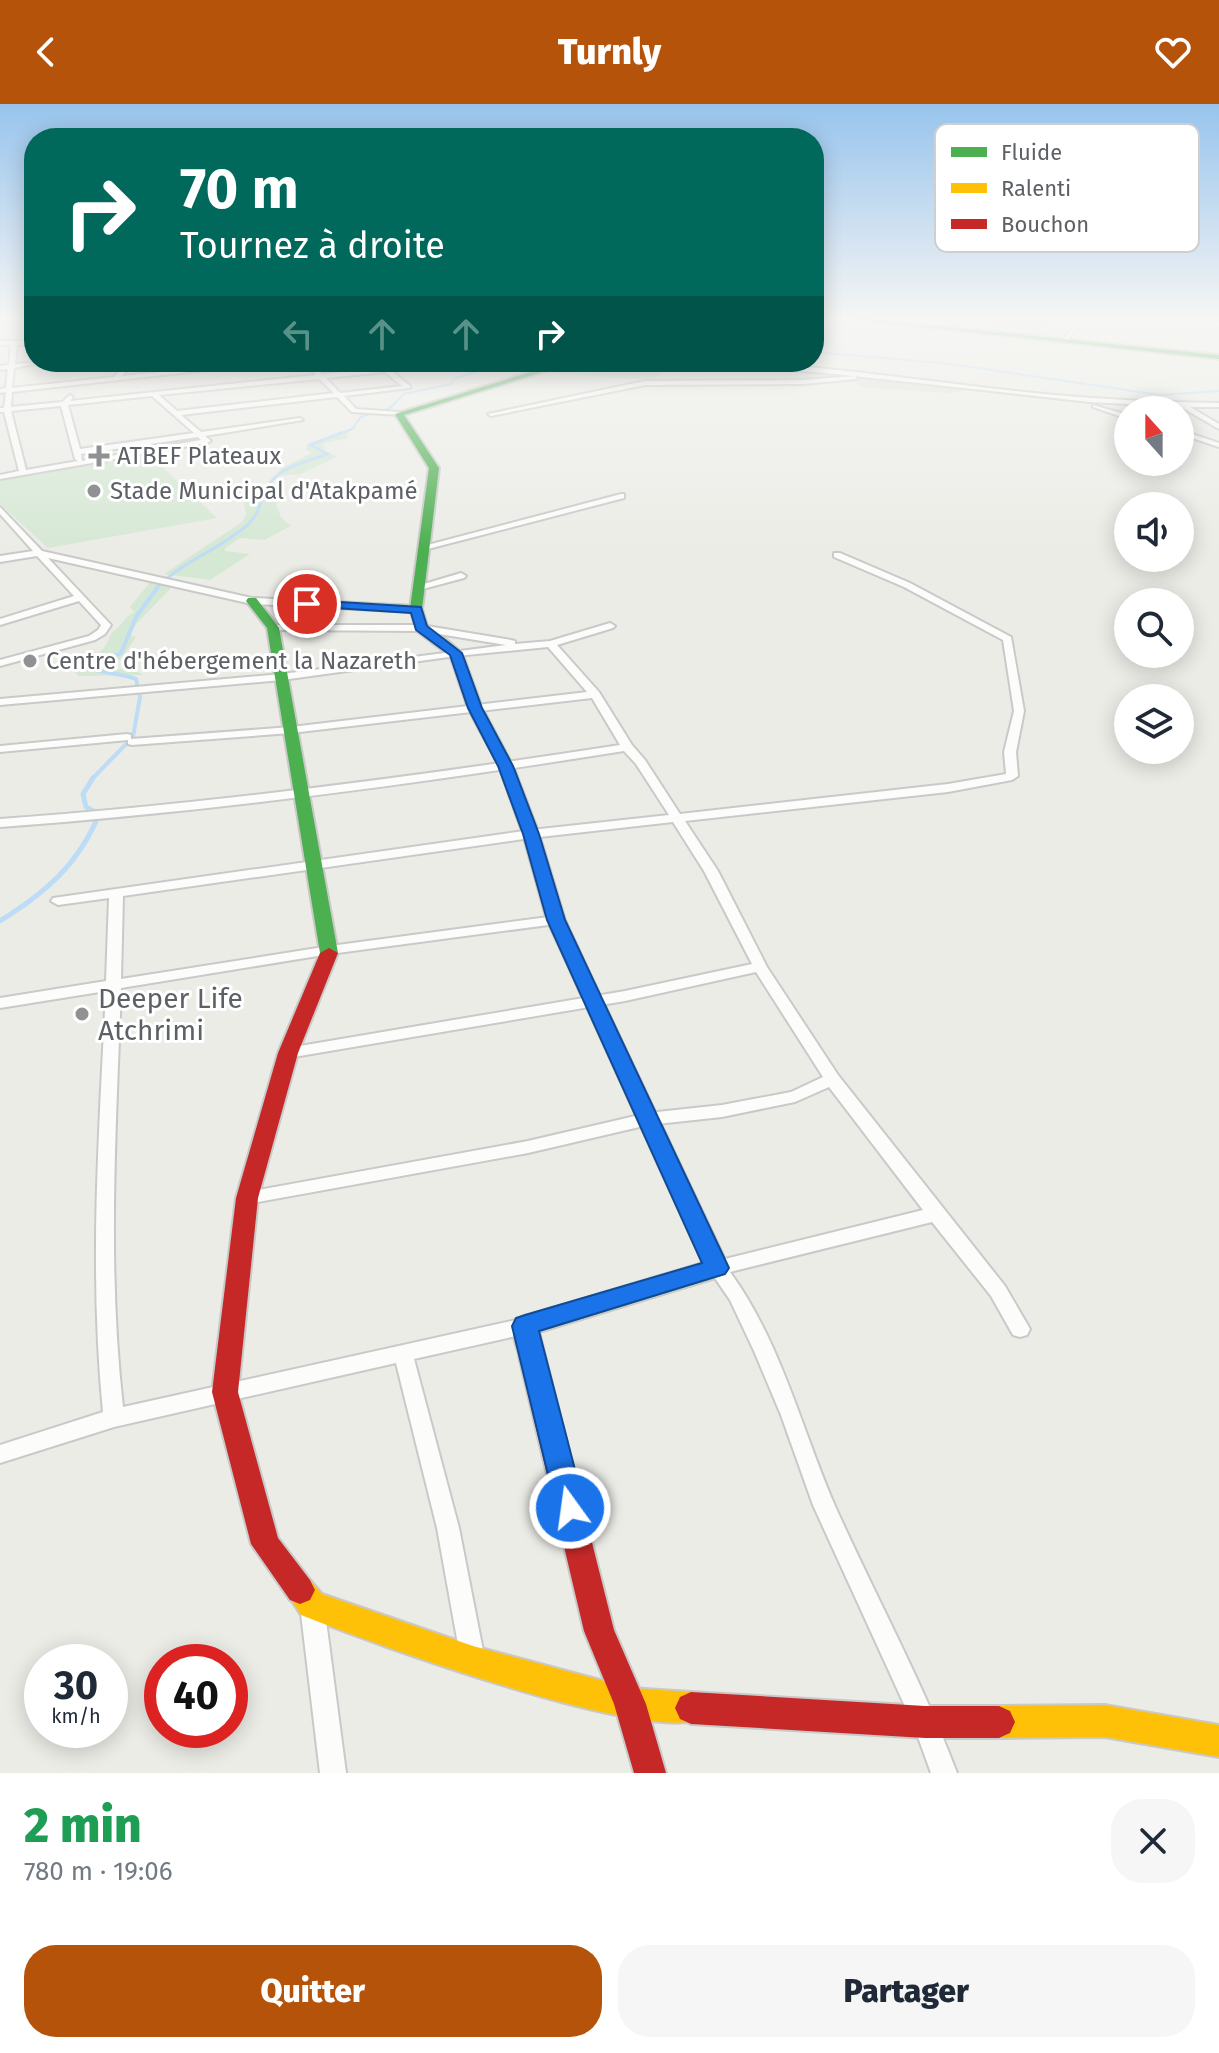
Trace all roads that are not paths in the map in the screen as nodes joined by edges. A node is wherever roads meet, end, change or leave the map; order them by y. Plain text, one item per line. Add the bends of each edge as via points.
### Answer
1 (71, 396) edge
2 (134, 396) edge
3 (155, 396) edge
4 (279, 396) edge
5 (327, 396) edge
6 (338, 396) edge
7 (459, 396) edge
8 (581, 396) edge
9 (1058, 396) edge
10 (1076, 398) junction
11 (283, 400) junction
12 (1114, 400) edge
13 (64, 403) junction
14 (1194, 405) edge
15 (1219, 405) edge
16 (3, 409) edge
17 (1114, 412) edge
18 (178, 413) junction
19 (399, 414) junction
20 (491, 414) dead end
21 (1194, 414) edge
22 (1219, 427) edge
23 (200, 432) junction
24 (1194, 437) edge
25 (1219, 445) edge
26 (77, 452) junction
27 (81, 464) junction
28 (23, 473) junction
29 (0, 477) edge
30 (621, 496) dead end
31 (0, 509) edge
32 (14, 524) junction
33 (0, 526) edge
34 (424, 547) junction
35 (39, 553) junction
36 (837, 555) dead end
37 (0, 559) edge
38 (461, 576) dead end
39 (419, 587) junction
40 (79, 598) junction
41 (252, 601) junction
42 (418, 618) junction
43 (0, 622) edge
44 (610, 626) dead end
45 (273, 628) junction
46 (551, 644) junction
47 (515, 648) junction
48 (456, 653) junction
49 (0, 663) edge
50 (282, 677) junction
51 (595, 694) junction
52 (0, 702) edge
53 (475, 708) junction
54 (291, 730) junction
55 (627, 747) junction
56 (0, 749) edge
57 (506, 766) junction
58 (302, 792) junction
59 (676, 821) junction
60 (0, 823) edge
61 (531, 834) junction
62 (316, 866) junction
63 (116, 892) junction
64 (58, 901) dead end
65 (556, 920) junction
66 (330, 950) junction
67 (760, 967) junction
68 (115, 985) junction
69 (593, 1001) junction
70 (0, 1003) edge
71 (288, 1053) junction
72 (832, 1079) junction
73 (648, 1119) junction
74 (247, 1198) junction
75 (936, 1214) junction
76 (717, 1268) junction
77 (525, 1326) junction
78 (1020, 1329) dead end
79 (403, 1353) junction
80 (225, 1392) junction
81 (114, 1418) junction
82 (0, 1454) edge
83 (312, 1605) junction
84 (473, 1661) junction
85 (630, 1704) junction
86 (925, 1722) junction
87 (1219, 1741) edge
88 (333, 1773) edge
89 (650, 1773) edge
90 (944, 1773) edge

1 - 13 street
2 - 13 street
3 - 18 street
4 - 11 street
5 - 11 street
6 - 19 street via 354,411
7 - 19 street
8 - 20 street
9 - 10 street
10 - 12 street
10 - 17 street
11 - 18 street
11 - 23 street via 302,423
13 - 16 street
13 - 26 street
14 - 15 street
16 - 28 street
18 - 23 street
19 - 34 street via 434,468
21 - 22 street
23 - 26 street
23 - 27 street via 207,441
24 - 25 street
26 - 27 street
27 - 28 street
28 - 29 street
30 - 34 street
31 - 32 street
32 - 33 street
32 - 35 street
34 - 39 street
35 - 37 street
35 - 40 street
35 - 41 street
36 - 59 street via 1008,639 1019,711 1010,752 1012,776
38 - 39 street
39 - 42 street
40 - 43 street
40 - 49 street via 106,625 102,632
41 - 42 street
41 - 45 street
42 - 45 street
42 - 47 street
42 - 48 street
44 - 46 street
45 - 50 street
46 - 47 street
46 - 51 street
47 - 48 street
48 - 50 street
48 - 53 street
50 - 52 street
50 - 54 street
51 - 53 street
51 - 55 street
53 - 54 street
53 - 57 street
54 - 56 street
54 - 58 street
55 - 57 street
55 - 59 street
57 - 58 street
57 - 61 street
58 - 60 street
58 - 62 street
59 - 61 street
59 - 67 street via 711,871
61 - 62 street
61 - 65 street
62 - 63 street
62 - 66 street
63 - 64 street
63 - 68 street
65 - 66 street
65 - 69 street
66 - 68 street
66 - 71 street
67 - 69 street
67 - 72 street
68 - 70 street
68 - 81 street via 107,1101 104,1317
69 - 71 street
69 - 73 street
71 - 74 street
72 - 73 street via 795,1097
72 - 75 street
73 - 74 street via 528,1147
73 - 76 street
74 - 80 street
75 - 76 street
75 - 78 street via 998,1291
76 - 77 street
76 - 86 street via 764,1351 824,1505
77 - 79 street
77 - 85 street via 599,1631
79 - 80 street
79 - 84 street via 448,1528
80 - 81 street
80 - 83 street via 265,1544
81 - 82 street
83 - 84 street
83 - 88 street
84 - 85 street
85 - 86 street
85 - 89 street
86 - 87 street via 1105,1721
86 - 90 street

